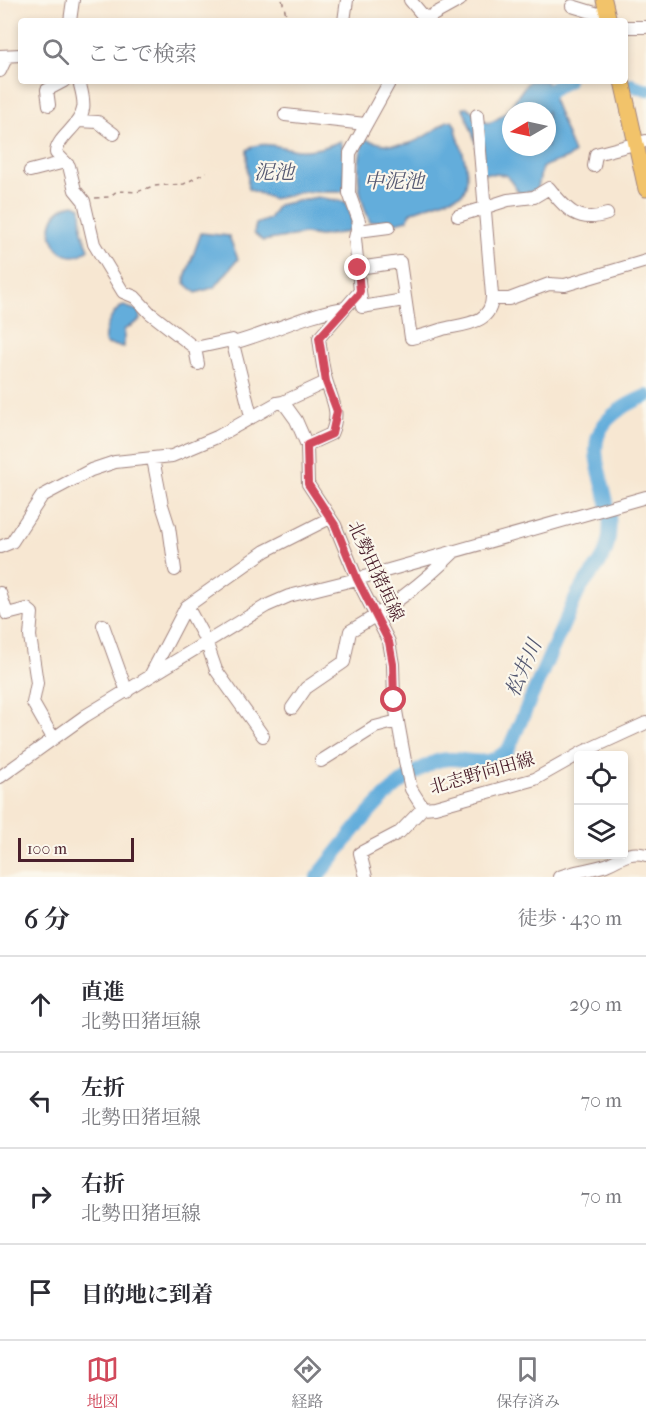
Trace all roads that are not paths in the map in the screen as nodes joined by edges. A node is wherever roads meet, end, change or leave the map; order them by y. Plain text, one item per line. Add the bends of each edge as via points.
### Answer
1 (73, 0) edge
2 (347, 0) edge
3 (460, 0) edge
4 (604, 0) edge
5 (415, 2) edge
6 (572, 6) dead end
7 (429, 13) edge
8 (70, 18) edge
9 (344, 18) edge
10 (606, 18) edge
11 (609, 18) edge
12 (628, 27) edge
13 (646, 27) edge
14 (18, 55) edge
15 (3, 56) edge
16 (0, 71) edge
17 (58, 84) edge
18 (80, 84) edge
19 (388, 84) edge
20 (623, 84) edge
21 (49, 105) dead end
22 (285, 115) dead end
23 (477, 115) dead end
24 (78, 121) junction
25 (365, 124) junction
26 (114, 134) dead end
27 (641, 143) edge
28 (64, 162) junction
29 (594, 166) dead end
30 (30, 171) dead end
31 (646, 189) edge
32 (484, 208) junction
33 (607, 214) dead end
34 (458, 216) dead end
35 (389, 227) dead end
36 (358, 231) junction
37 (646, 261) edge
38 (358, 268) junction
39 (360, 291) junction
40 (492, 299) junction
41 (404, 300) junction
42 (345, 308) junction
43 (233, 343) junction
44 (195, 348) junction
45 (198, 364) dead end
46 (326, 382) junction
47 (283, 402) junction
48 (251, 416) junction
49 (307, 445) junction
50 (153, 459) junction
51 (646, 497) edge
52 (330, 518) junction
53 (0, 547) edge
54 (455, 551) junction
55 (175, 570) dead end
56 (357, 579) junction
57 (0, 593) edge
58 (187, 606) junction
59 (377, 616) junction
60 (103, 625) dead end
61 (206, 641) junction
62 (150, 676) junction
63 (127, 692) junction
64 (292, 708) dead end
65 (398, 721) junction
66 (646, 723) edge
67 (263, 736) dead end
68 (54, 738) junction
69 (321, 761) dead end
70 (0, 777) edge
71 (423, 807) junction
72 (646, 855) edge
73 (366, 877) edge
74 (559, 877) edge

1 - 8 street
2 - 9 street
3 - 7 street
4 - 11 main road
5 - 7 street
6 - 10 street
12 - 13 street
14 - 15 street
15 - 16 street
17 - 21 street via 47,90
18 - 24 street via 84,108
19 - 25 street
20 - 27 main road
22 - 25 street
23 - 32 street
24 - 26 street via 98,122
24 - 28 street via 56,149
25 - 36 street via 350,153 349,193 357,212
27 - 29 street via 596,154
27 - 31 main road
28 - 30 street
28 - 44 street via 82,199 94,244 123,292 135,297
32 - 33 street via 534,197 549,188 574,213 589,219
32 - 34 street
32 - 40 street
35 - 36 street
36 - 38 street
37 - 40 street via 565,285 549,284 509,299
38 - 39 street
38 - 41 street via 400,262
39 - 41 street via 362,307
39 - 42 street
40 - 41 street via 489,310 479,321 411,338
42 - 43 street via 311,314 286,327
42 - 46 street via 319,338
43 - 44 street via 232,340
43 - 48 street
44 - 45 street
46 - 47 street
46 - 49 street via 336,403 332,434
47 - 48 street
47 - 49 street
48 - 50 street via 206,443
49 - 52 street, 北勢田猪垣線 via 308,484
50 - 53 street via 100,466 42,496 12,542
50 - 55 street via 170,527
51 - 54 street
52 - 56 street, 北勢田猪垣線
52 - 58 street via 265,551
54 - 56 street
54 - 59 street
56 - 59 street, 北勢田猪垣線
56 - 61 street via 289,596
57 - 68 street via 7,614 27,609 32,613 30,636 37,683 33,703
58 - 61 street
58 - 62 street
59 - 64 street via 350,631 344,662 306,688
59 - 65 street, 北勢田猪垣線 via 392,654
60 - 63 street
61 - 62 street
61 - 67 street via 216,670
62 - 63 street
63 - 68 street
65 - 69 street via 375,727
65 - 71 street, 北勢田猪垣線 via 411,789
66 - 71 street, 北志野向田線 via 535,778 435,807
68 - 70 street
71 - 73 street via 400,832 360,853
72 - 74 street via 627,854 606,865

